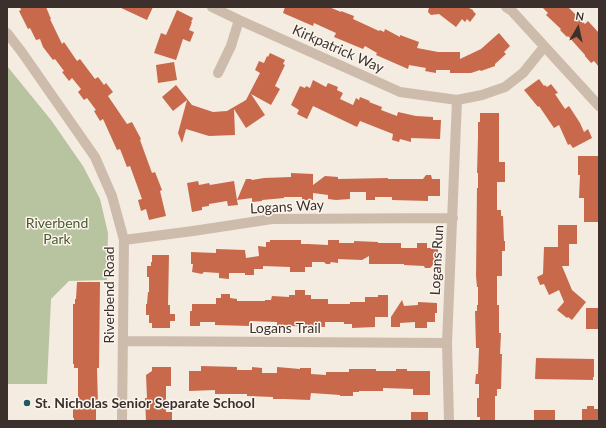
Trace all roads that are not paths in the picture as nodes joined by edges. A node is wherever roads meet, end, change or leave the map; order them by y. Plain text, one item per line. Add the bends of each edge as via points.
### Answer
1 (212, 7) edge
2 (506, 7) edge
3 (238, 20) junction
4 (7, 33) edge
5 (544, 47) junction
6 (218, 73) dead end
7 (457, 100) junction
8 (599, 106) edge
9 (453, 218) junction
10 (124, 240) junction
11 (123, 340) junction
12 (447, 343) junction
13 (122, 421) edge
14 (449, 421) edge

1 - 3 street, Kirkpatrick Way
2 - 5 street
3 - 6 street via 231,46
3 - 7 street, Kirkpatrick Way via 400,92
4 - 10 street, Riverbend Road via 95,157 112,196
5 - 7 street, Kirkpatrick Way via 523,73 505,87
5 - 8 street
7 - 9 street, Logans Run
9 - 10 street, Logans Way via 272,219
9 - 12 street, Logans Run
10 - 11 street, Riverbend Road
11 - 12 street, Logans Trail
11 - 13 street, Riverbend Road
12 - 14 street, Logans Run

